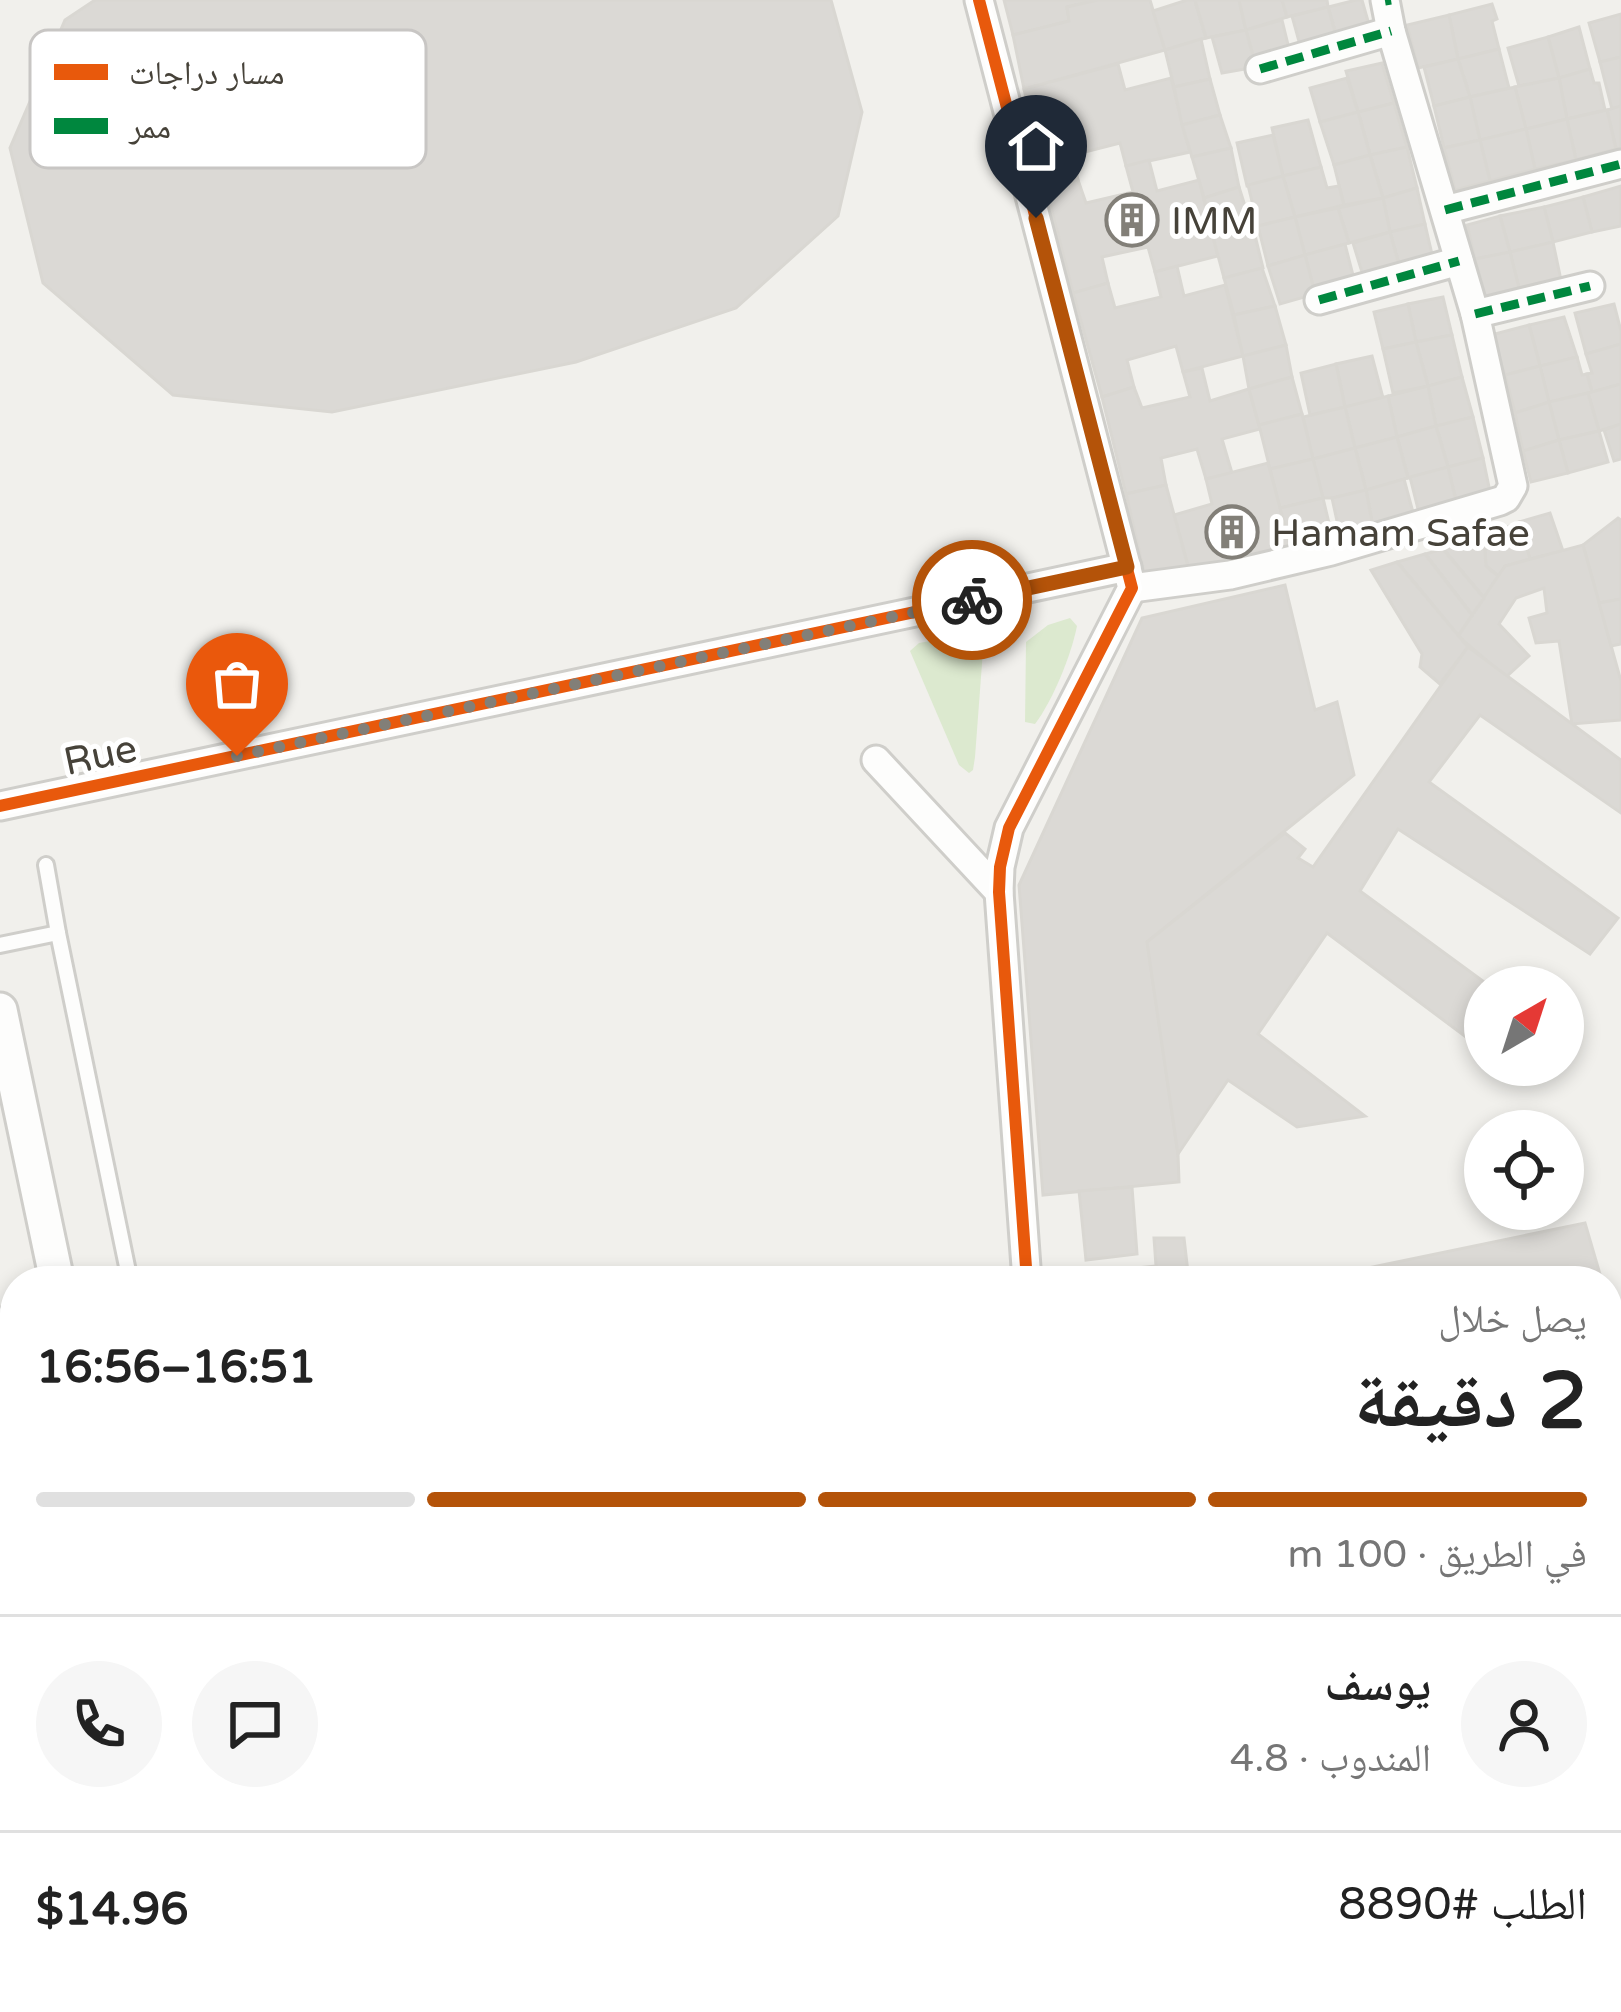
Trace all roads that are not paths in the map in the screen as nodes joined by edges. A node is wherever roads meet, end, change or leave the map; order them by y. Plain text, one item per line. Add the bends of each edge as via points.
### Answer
1 (979, 0) edge
2 (1387, 0) edge
3 (1391, 32) junction
4 (1260, 69) dead end
5 (1621, 164) edge
6 (1445, 210) junction
7 (1459, 261) junction
8 (1590, 286) dead end
9 (1318, 300) dead end
10 (1475, 314) junction
11 (1130, 578) junction
12 (876, 760) dead end
13 (0, 806) edge
14 (46, 865) dead end
15 (1000, 892) junction
16 (58, 933) junction
17 (0, 945) edge
18 (0, 1010) edge
19 (54, 1266) edge
20 (127, 1266) edge
21 (1027, 1266) edge

1 - 11 street
2 - 3 street
3 - 4 street
3 - 6 street
5 - 6 street
6 - 7 street
7 - 9 street
7 - 10 street
8 - 10 street
10 - 11 street, Rue via 1513,486 1506,498 1230,574
11 - 13 street, Rue
11 - 15 street via 1009,827
12 - 15 street
14 - 16 lane
15 - 21 street
16 - 17 lane
16 - 20 lane
18 - 19 street

